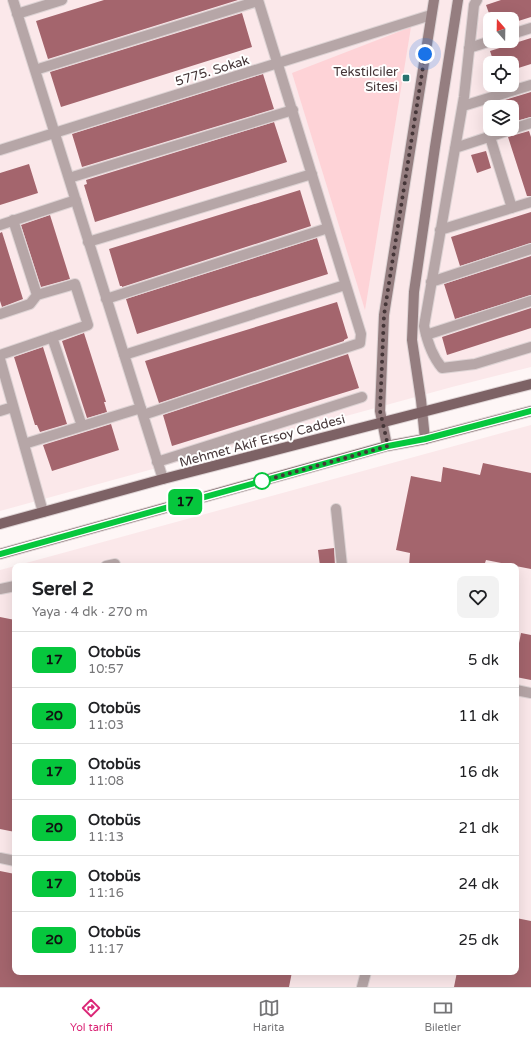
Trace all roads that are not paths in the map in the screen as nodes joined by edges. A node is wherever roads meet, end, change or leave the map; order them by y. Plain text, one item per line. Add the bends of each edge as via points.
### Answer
1 (13, 0) edge
2 (62, 0) edge
3 (258, 0) edge
4 (434, 0) edge
5 (458, 0) edge
6 (477, 0) edge
7 (17, 14) junction
8 (431, 15) junction
9 (531, 28) edge
10 (519, 32) edge
11 (483, 44) edge
12 (469, 48) junction
13 (278, 64) junction
14 (35, 70) junction
15 (531, 85) edge
16 (463, 106) junction
17 (293, 110) junction
18 (531, 124) edge
19 (55, 133) junction
20 (490, 137) junction
21 (455, 148) junction
22 (0, 150) edge
23 (312, 174) junction
24 (69, 178) junction
25 (76, 200) junction
26 (531, 202) edge
27 (512, 208) junction
28 (13, 220) junction
29 (0, 225) edge
30 (328, 228) junction
31 (440, 230) junction
32 (88, 242) junction
33 (531, 249) edge
34 (431, 282) junction
35 (345, 285) junction
36 (37, 295) junction
37 (106, 299) junction
38 (531, 301) edge
39 (0, 314) edge
40 (426, 335) junction
41 (52, 337) junction
42 (531, 347) edge
43 (124, 355) junction
44 (0, 356) edge
45 (0, 359) edge
46 (531, 384) edge
47 (362, 397) dead end
48 (13, 407) junction
49 (0, 411) edge
50 (142, 411) junction
51 (422, 411) junction
52 (531, 411) edge
53 (382, 422) junction
54 (82, 426) junction
55 (425, 439) junction
56 (24, 444) junction
57 (388, 446) junction
58 (157, 462) junction
59 (163, 479) junction
60 (336, 509) dead end
61 (43, 512) junction
62 (0, 524) edge
63 (0, 554) edge
64 (342, 563) edge
65 (12, 587) edge
66 (0, 589) edge
67 (519, 691) edge
68 (531, 693) edge
69 (0, 858) edge
70 (12, 860) edge
71 (365, 975) edge
72 (362, 987) edge

1 - 7 street
2 - 7 street
3 - 13 street
3 - 14 street
4 - 8 main road
5 - 51 main road via 414,292 412,340
6 - 12 street via 474,4
7 - 14 street
8 - 13 street, 5775. Sokak
8 - 53 main road via 384,315 380,411
9 - 10 street
11 - 12 street
12 - 16 street
13 - 17 street
13 - 19 street, 5775. Sokak
14 - 19 street
15 - 16 street
16 - 21 street
17 - 23 street
17 - 24 street
18 - 20 street
19 - 22 street, 5775. Sokak
19 - 24 street
20 - 21 street
20 - 27 street
21 - 31 street
23 - 30 street
23 - 32 street
24 - 25 street
25 - 28 street
25 - 32 street
26 - 27 street
27 - 31 street
28 - 29 street
28 - 36 street
30 - 35 street
30 - 37 street
31 - 34 street
32 - 37 street
33 - 34 street
34 - 40 street via 424,326
35 - 43 street
35 - 50 street via 361,334 360,342
36 - 39 street via 30,304
36 - 41 street via 75,284 88,325
37 - 43 street
38 - 40 street
40 - 42 street via 442,368 475,364
41 - 44 street
41 - 54 street
43 - 50 street
45 - 48 street
46 - 51 main road, Mehmet Akif Ersoy Caddesi
47 - 58 street
48 - 49 street
48 - 56 street
50 - 54 street
50 - 58 street
51 - 53 main road, Mehmet Akif Ersoy Caddesi
51 - 55 main road
52 - 55 main road
53 - 57 main road
53 - 59 main road, Mehmet Akif Ersoy Caddesi
54 - 56 street
55 - 57 main road
56 - 61 street
57 - 63 main road
58 - 59 street
59 - 61 main road, Mehmet Akif Ersoy Caddesi
60 - 64 street
61 - 62 main road, Mehmet Akif Ersoy Caddesi
65 - 66 street
67 - 68 street
69 - 70 street
71 - 72 street

